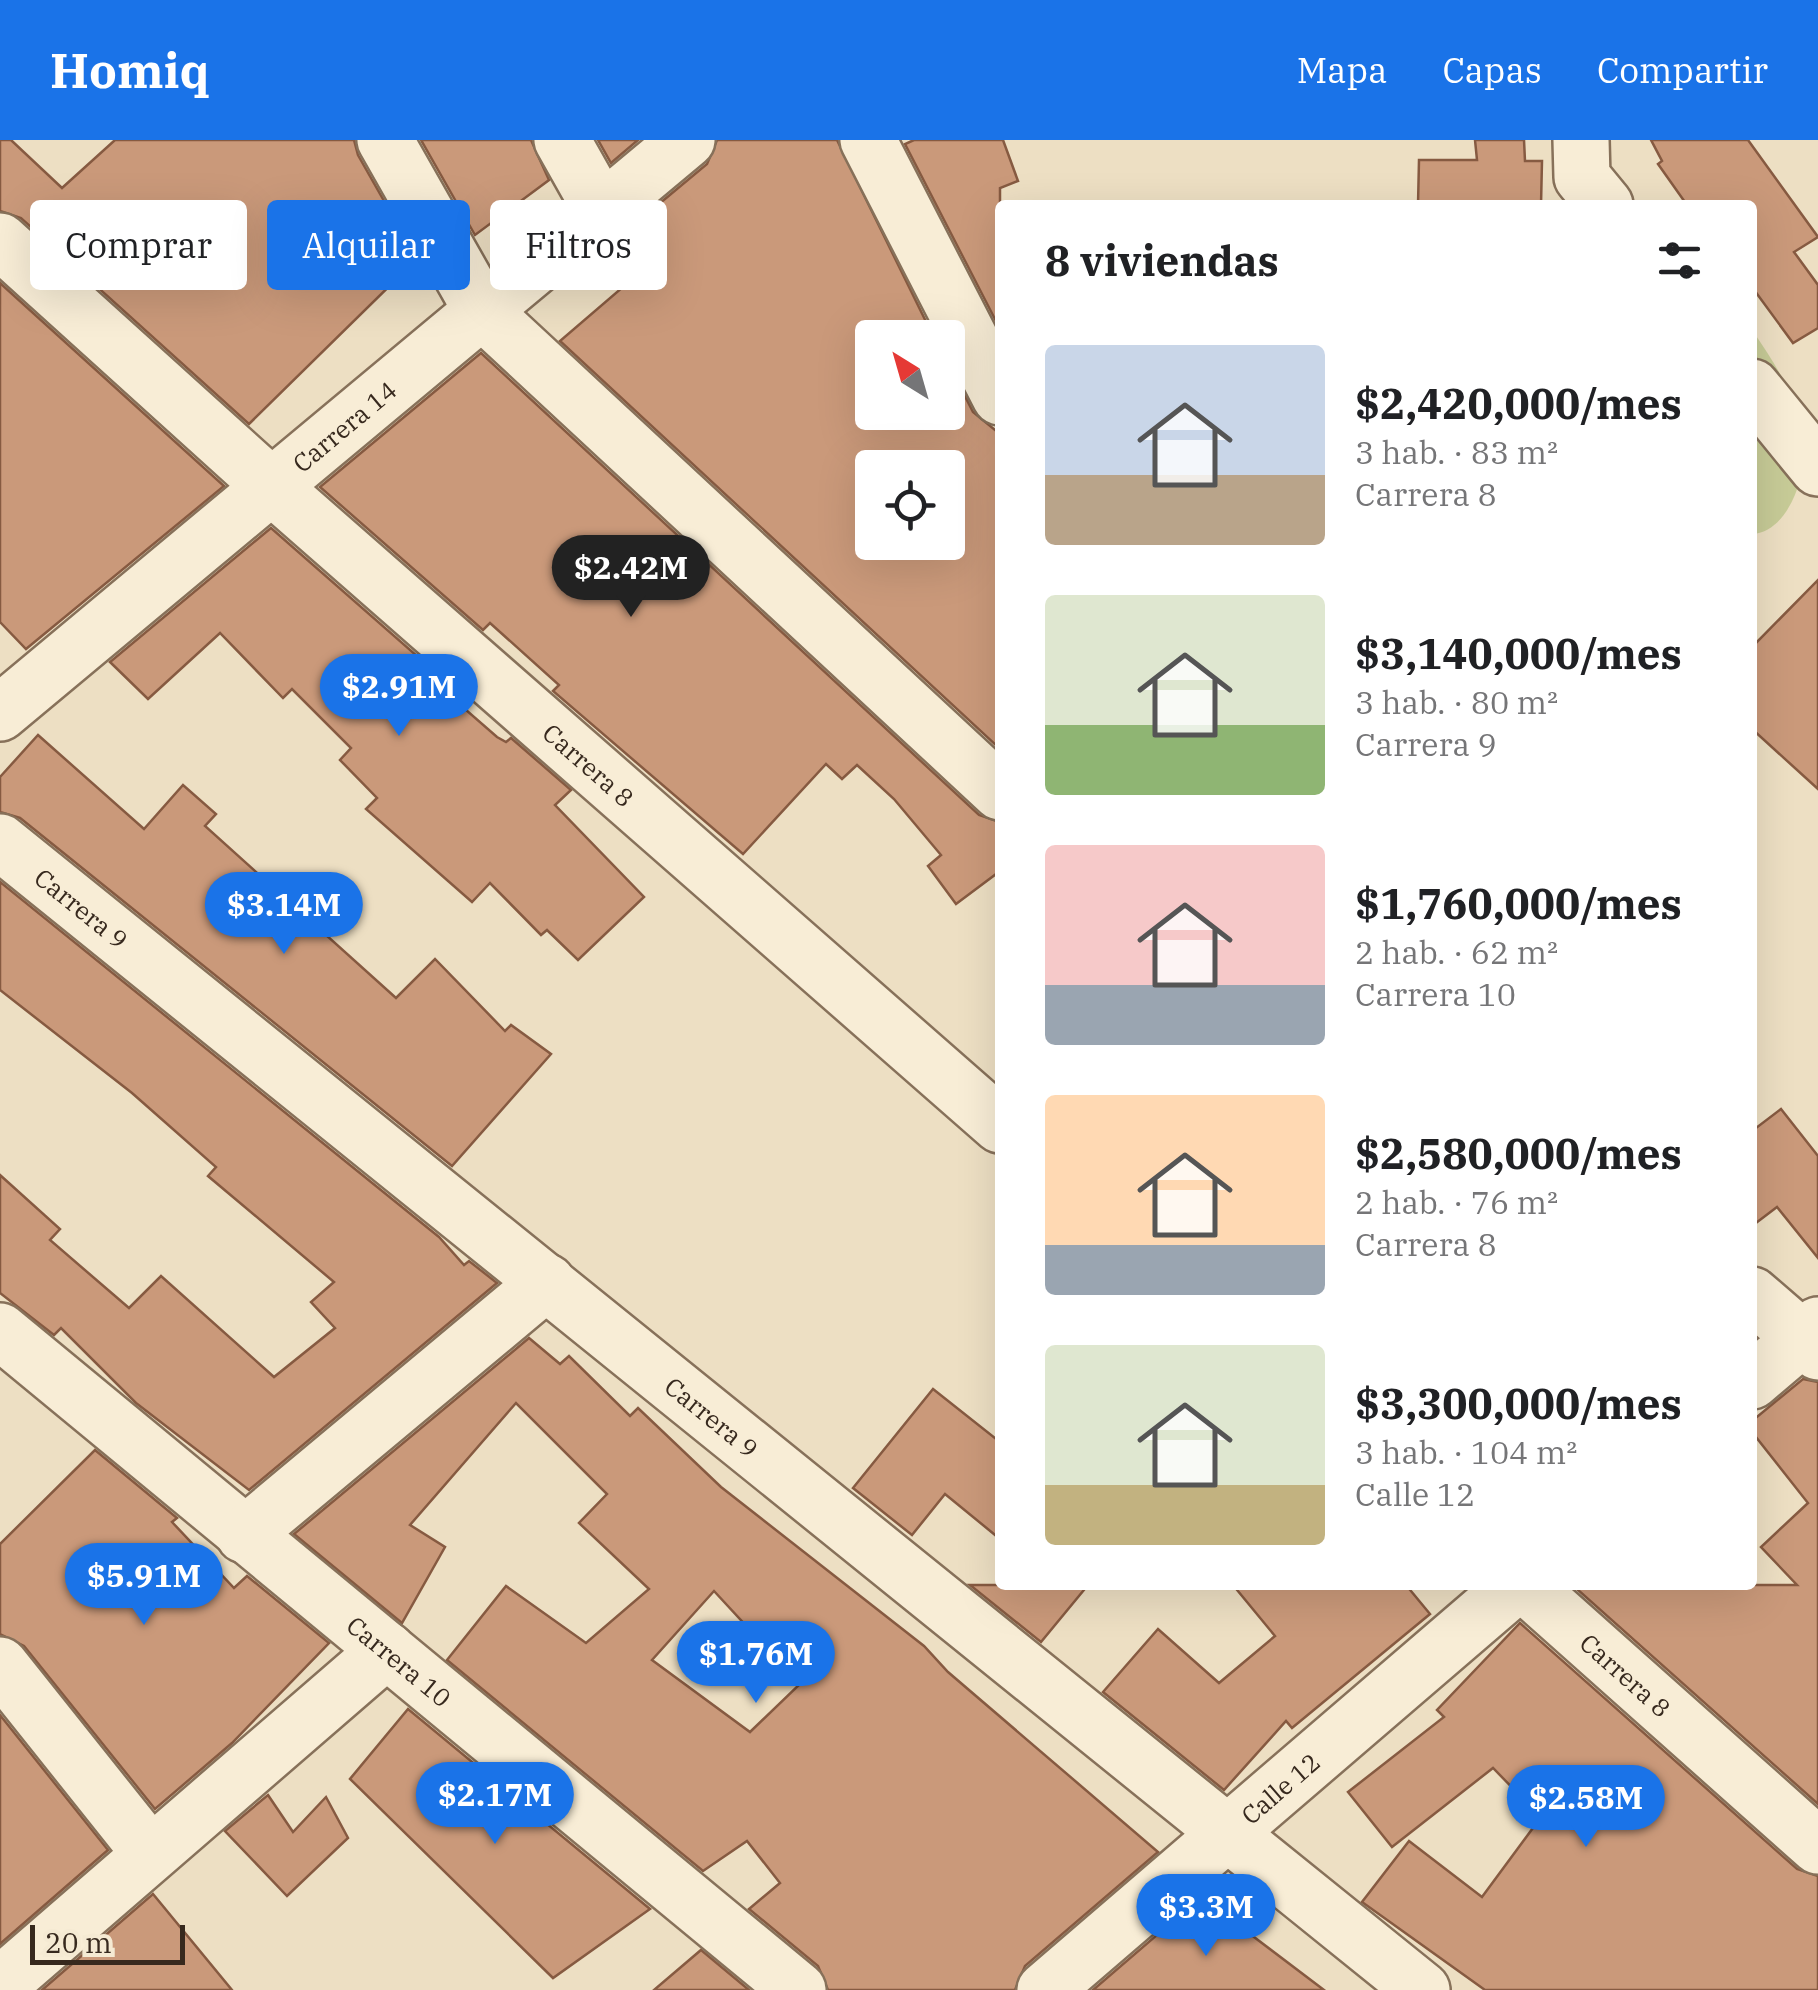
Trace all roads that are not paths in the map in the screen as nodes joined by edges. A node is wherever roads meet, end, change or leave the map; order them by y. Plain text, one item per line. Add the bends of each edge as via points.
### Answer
1 (385, 140) edge
2 (562, 140) edge
3 (687, 140) edge
4 (868, 140) edge
5 (596, 200) edge
6 (615, 200) edge
7 (0, 241) edge
8 (507, 290) edge
9 (482, 311) junction
10 (995, 387) edge
11 (1757, 393) edge
12 (1818, 468) edge
13 (271, 486) junction
14 (0, 713) edge
15 (995, 787) edge
16 (0, 842) edge
17 (995, 1121) edge
18 (546, 1282) junction
19 (1757, 1299) edge
20 (0, 1331) edge
21 (1812, 1339) edge
22 (1757, 1378) edge
23 (244, 1535) junction
24 (1510, 1590) edge
25 (1530, 1590) edge
26 (387, 1650) junction
27 (0, 1665) edge
28 (1230, 1831) junction
29 (1818, 1846) edge
30 (150, 1853) junction
31 (0, 1986) edge
32 (798, 1990) edge
33 (1045, 1990) edge
34 (1422, 1990) edge

1 - 9 street
2 - 5 street
3 - 6 street, Carrera 14
4 - 10 street
7 - 13 street, Carrera 8
8 - 9 street, Carrera 14
9 - 13 street, Carrera 14
9 - 15 street
11 - 12 street
13 - 14 street, Carrera 14
13 - 17 street, Carrera 8
16 - 18 street, Carrera 9
18 - 23 street
18 - 28 street, Carrera 9
19 - 21 street
20 - 23 street, Carrera 10
21 - 22 street
23 - 26 street, Carrera 10
24 - 28 street, Calle 12
25 - 29 street, Carrera 8
26 - 30 street
26 - 32 street, Carrera 10
27 - 30 street
28 - 33 street, Calle 12
28 - 34 street, Carrera 9
30 - 31 street

